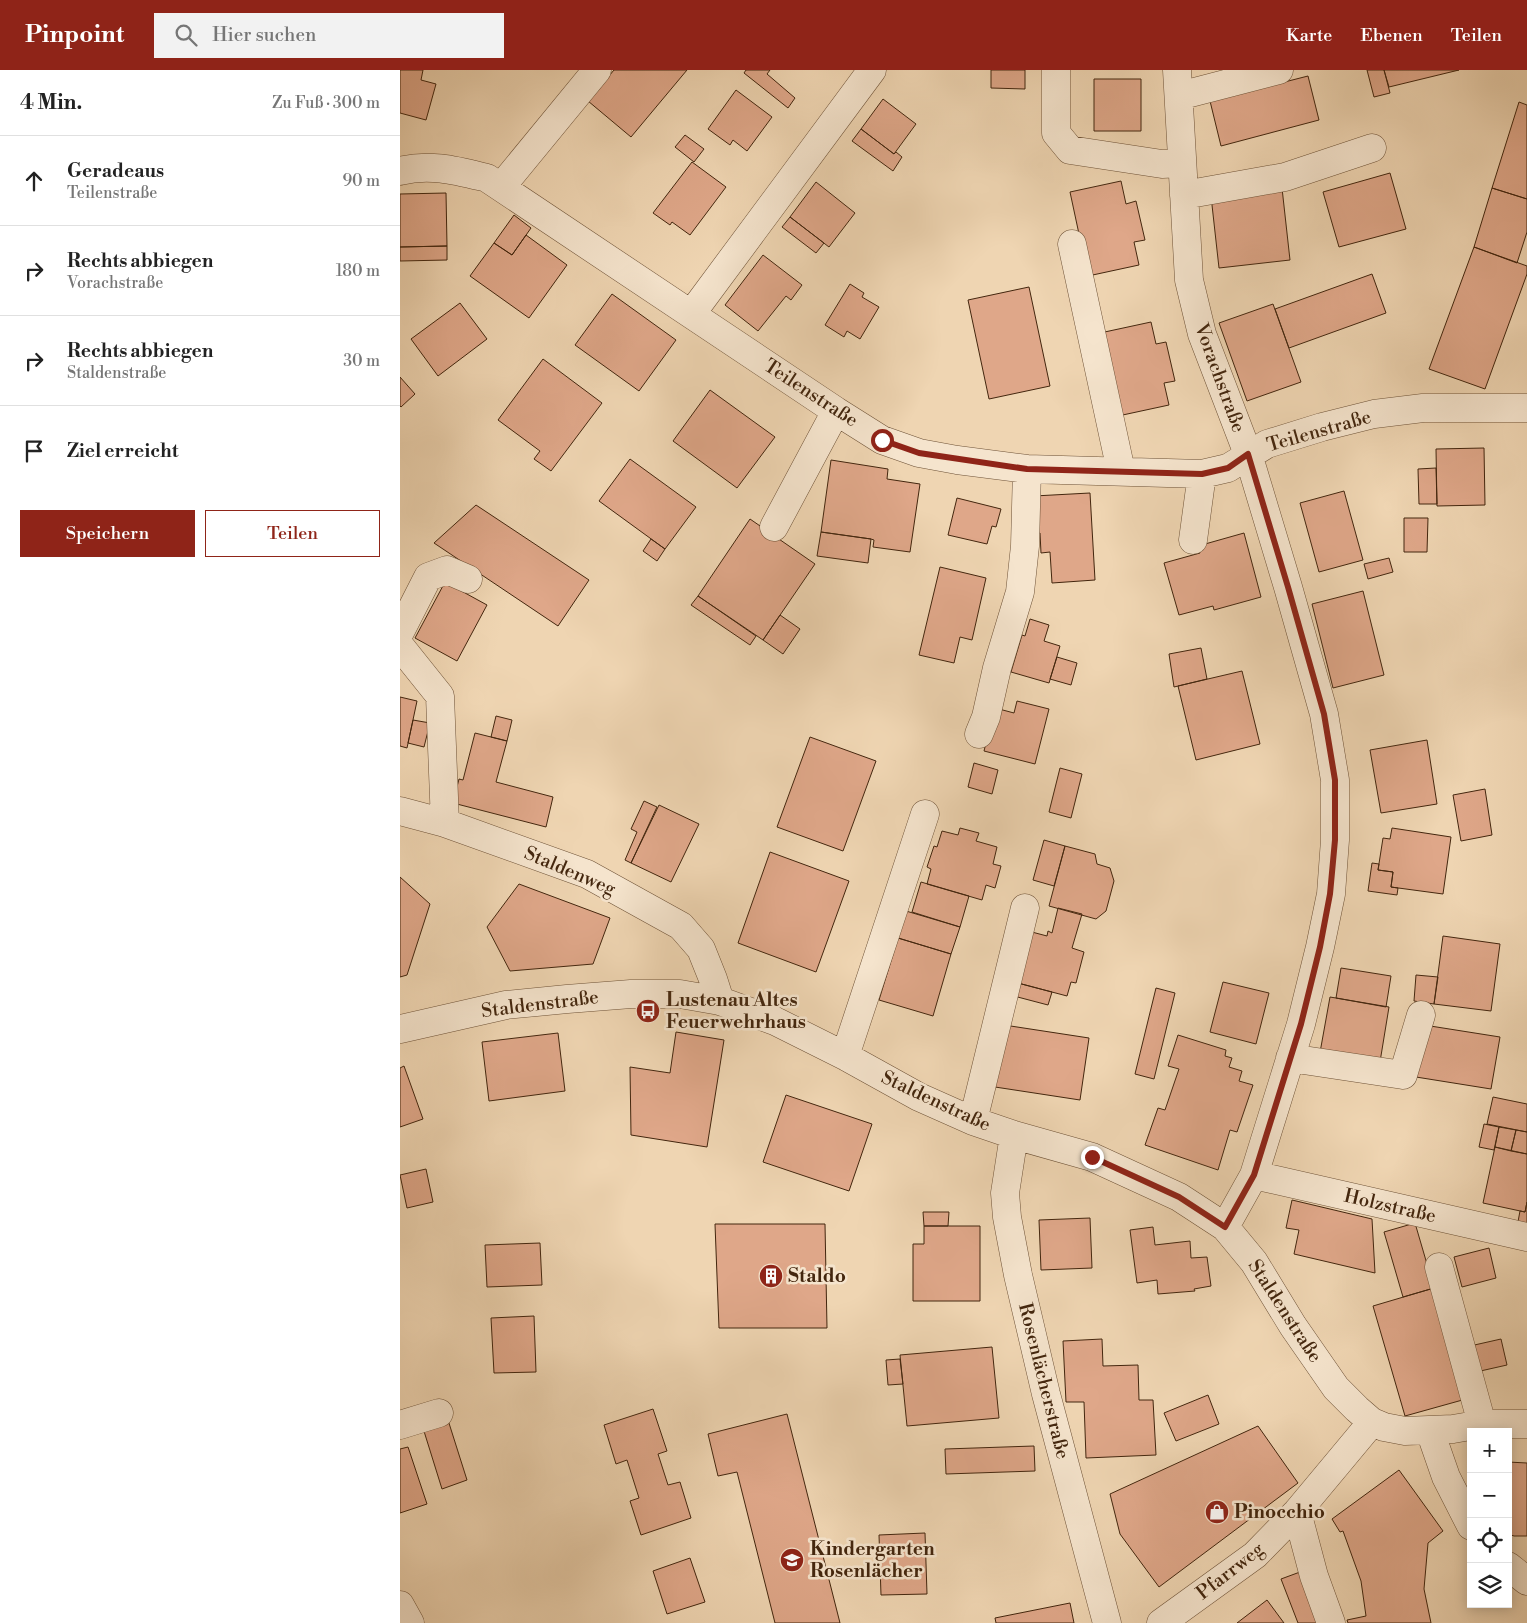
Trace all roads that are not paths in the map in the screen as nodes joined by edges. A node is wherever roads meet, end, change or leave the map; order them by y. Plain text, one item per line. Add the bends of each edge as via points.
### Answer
1 (573, 70) edge
2 (597, 70) edge
3 (872, 70) edge
4 (1056, 70) edge
5 (1280, 70) edge
6 (1178, 83) edge
7 (1372, 148) dead end
8 (1182, 163) junction
9 (400, 171) edge
10 (494, 183) junction
11 (1184, 195) junction
12 (1072, 244) dead end
13 (692, 313) junction
14 (1527, 408) edge
15 (836, 411) junction
16 (1248, 454) junction
17 (1027, 469) junction
18 (1121, 472) junction
19 (1202, 474) junction
20 (774, 527) dead end
21 (1193, 540) dead end
22 (468, 579) dead end
23 (400, 632) edge
24 (400, 646) edge
25 (979, 734) dead end
26 (400, 811) edge
27 (925, 814) dead end
28 (445, 823) junction
29 (1025, 908) dead end
30 (720, 1002) junction
31 (1421, 1014) dead end
32 (400, 1029) edge
33 (845, 1056) junction
34 (1290, 1058) junction
35 (973, 1121) junction
36 (1014, 1135) junction
37 (1254, 1175) junction
38 (1225, 1227) junction
39 (1527, 1237) edge
40 (1439, 1267) dead end
41 (439, 1413) dead end
42 (1372, 1422) junction
43 (1482, 1424) junction
44 (1527, 1424) edge
45 (400, 1426) edge
46 (1430, 1431) junction
47 (1297, 1512) junction
48 (1467, 1518) edge
49 (1512, 1569) edge
50 (1527, 1581) edge
51 (400, 1605) edge
52 (410, 1623) edge
53 (1107, 1623) edge
54 (1161, 1623) edge
55 (1331, 1623) edge

1 - 10 street
2 - 10 street
3 - 13 street
4 - 8 street via 1056,133 1070,150 1162,164
5 - 6 street
6 - 8 street, Vorachstraße
7 - 11 street via 1285,177
8 - 11 street, Vorachstraße
9 - 10 street, Teilenstraße via 442,167
10 - 13 street, Teilenstraße
11 - 16 street, Vorachstraße via 1189,280 1194,306
12 - 18 street
13 - 15 street, Teilenstraße
14 - 16 street, Teilenstraße via 1423,408 1374,414 1267,444
15 - 17 street, Teilenstraße via 882,440 919,453
15 - 20 street
16 - 19 street, Teilenstraße via 1228,468
16 - 34 street, Vorachstraße via 1324,714 1335,780 1335,840 1330,894 1320,947
17 - 18 street, Teilenstraße
17 - 25 street via 1020,592
18 - 19 street, Teilenstraße
19 - 21 street
22 - 23 street via 447,570 428,577
24 - 28 street via 440,696
26 - 28 street, Staldenweg
27 - 33 street
28 - 30 street, Staldenweg via 587,874 681,926 701,949
29 - 35 street
30 - 32 street, Staldenstraße via 680,994 631,994 506,1004
30 - 33 street, Staldenstraße via 775,1021
31 - 34 street via 1403,1075
33 - 35 street, Staldenstraße via 919,1097
34 - 37 street, Vorachstraße
35 - 36 street, Staldenstraße
36 - 38 street, Staldenstraße via 1092,1157 1179,1197
36 - 53 street, Rosenlächerstraße via 1005,1193 1018,1276
37 - 38 street, Vorachstraße
37 - 39 street, Holzstraße
38 - 42 street, Staldenstraße via 1254,1262 1336,1388
40 - 43 street
41 - 45 street
42 - 46 street via 1405,1431
42 - 47 street, Pfarrweg
43 - 44 street
43 - 46 street
46 - 48 street via 1446,1477
47 - 54 street, Pfarrweg via 1255,1555
47 - 55 street
49 - 50 street
51 - 52 street

